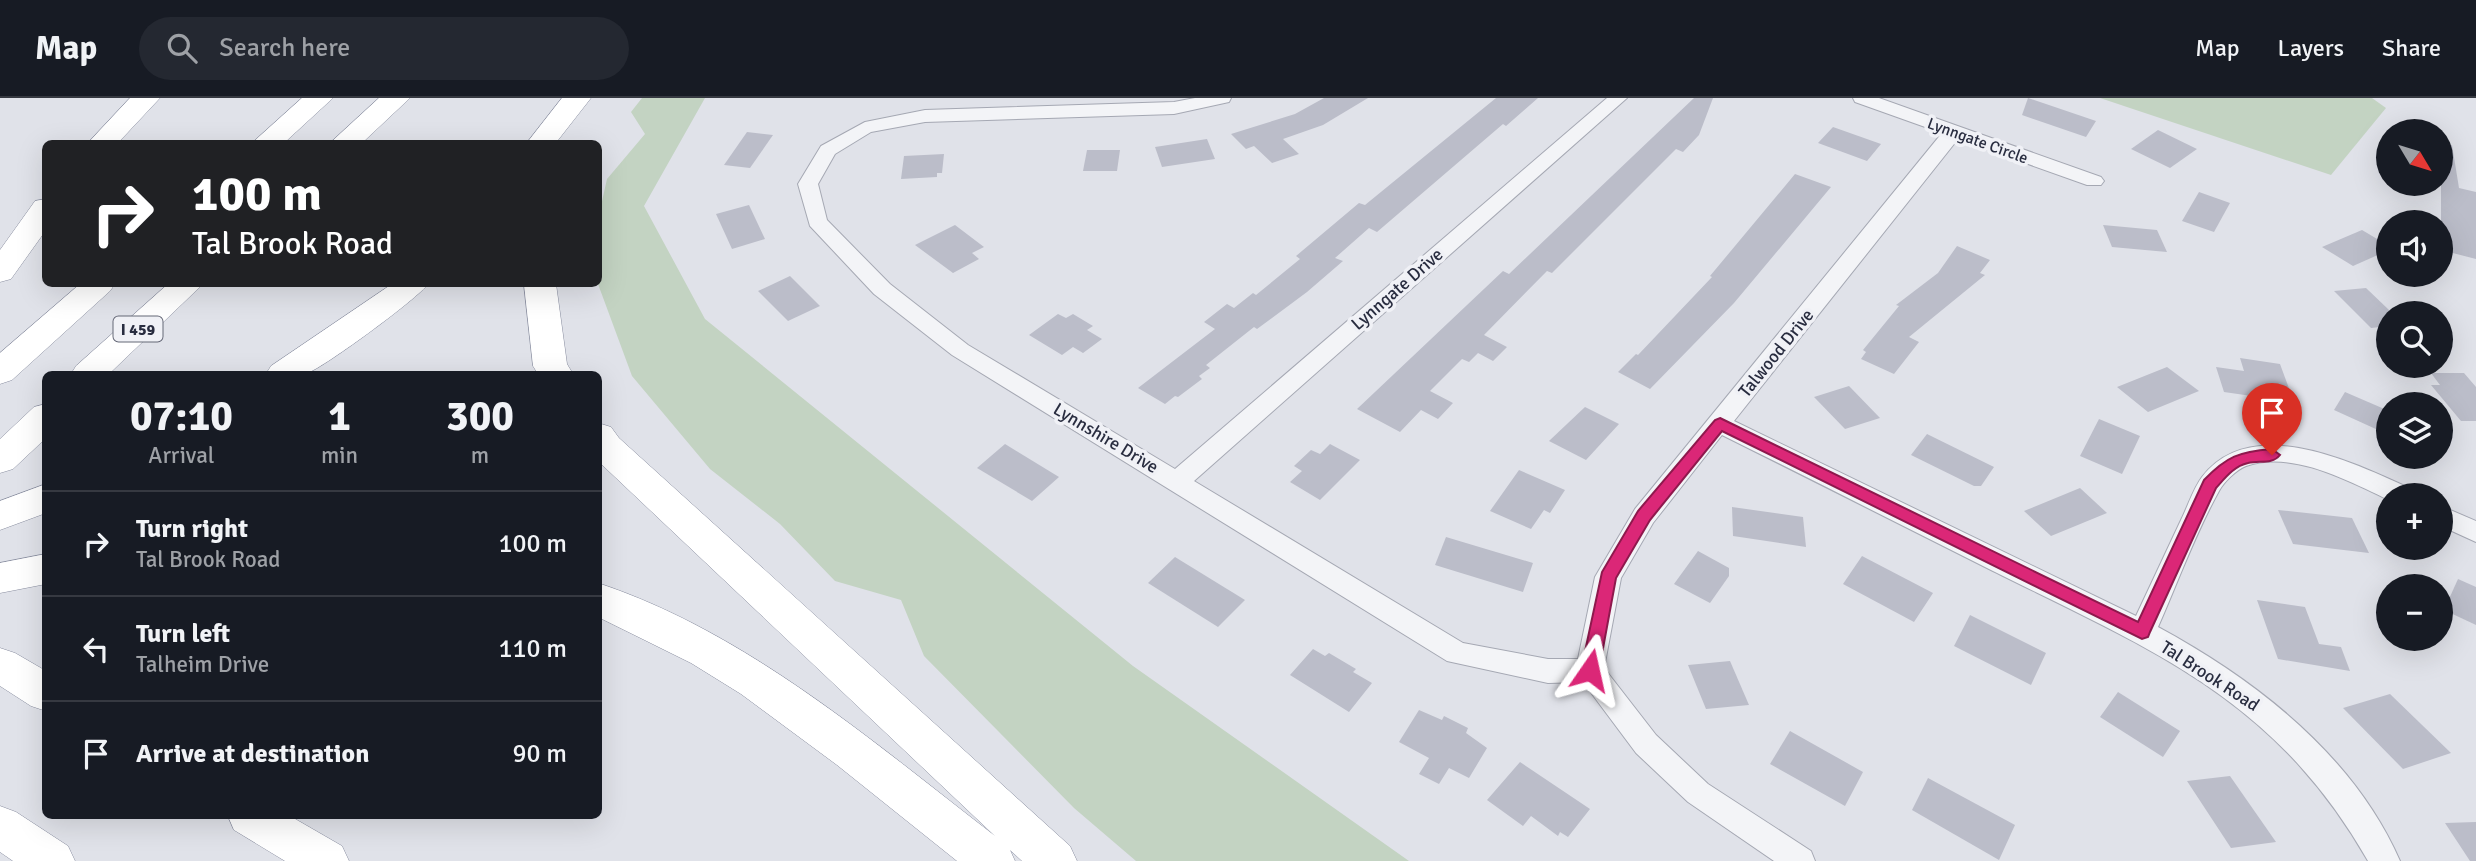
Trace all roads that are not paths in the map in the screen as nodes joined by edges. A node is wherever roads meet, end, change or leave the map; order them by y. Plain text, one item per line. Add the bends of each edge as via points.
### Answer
1 (146, 98) edge
2 (319, 98) edge
3 (396, 98) edge
4 (576, 98) edge
5 (598, 98) edge
6 (1222, 98) edge
7 (1618, 98) edge
8 (1862, 98) edge
9 (1954, 131) junction
10 (105, 140) edge
11 (270, 140) edge
12 (348, 140) edge
13 (543, 140) edge
14 (574, 140) edge
15 (2094, 181) dead end
16 (42, 214) edge
17 (0, 272) edge
18 (96, 287) edge
19 (184, 287) edge
20 (408, 287) edge
21 (540, 287) edge
22 (91, 371) edge
23 (287, 371) edge
24 (554, 371) edge
25 (0, 372) edge
26 (42, 420) edge
27 (1720, 424) junction
28 (602, 442) edge
29 (0, 460) edge
30 (1177, 481) junction
31 (2376, 484) edge
32 (42, 500) edge
33 (0, 516) edge
34 (2453, 520) edge
35 (2476, 531) edge
36 (42, 570) edge
37 (0, 578) edge
38 (602, 601) edge
39 (2142, 632) junction
40 (0, 665) edge
41 (1590, 670) junction
42 (42, 690) edge
43 (255, 819) edge
44 (0, 827) edge
45 (52, 861) edge
46 (326, 861) edge
47 (992, 861) edge
48 (1054, 861) edge
49 (1800, 861) edge
50 (2385, 861) edge

1 - 10 highway
2 - 11 highway
3 - 12 highway
4 - 13 highway
5 - 14 highway
6 - 30 street, Lynnshire Drive via 1174,108 925,116 865,128 828,150 808,184 817,222 882,289 960,349
7 - 30 street, Lynngate Drive
8 - 9 street, Lynngate Circle
9 - 15 street, Lynngate Circle
9 - 27 street, Talwood Drive
16 - 17 highway
18 - 25 highway
19 - 22 highway, I 459
20 - 23 highway
21 - 24 highway
26 - 29 highway
27 - 39 street, Tal Brook Road
27 - 41 street, Talwood Drive via 1644,516 1608,577
28 - 48 highway
30 - 41 street, Lynnshire Drive via 1457,653 1548,671
31 - 39 street via 2312,460 2272,455 2243,458 2225,468 2210,484
32 - 33 highway
34 - 35 street
36 - 37 highway
38 - 47 highway via 647,618 738,668
39 - 50 street, Tal Brook Road via 2228,683 2268,715 2350,805
40 - 42 highway
41 - 49 street via 1646,744 1698,793
43 - 46 highway
44 - 45 highway

